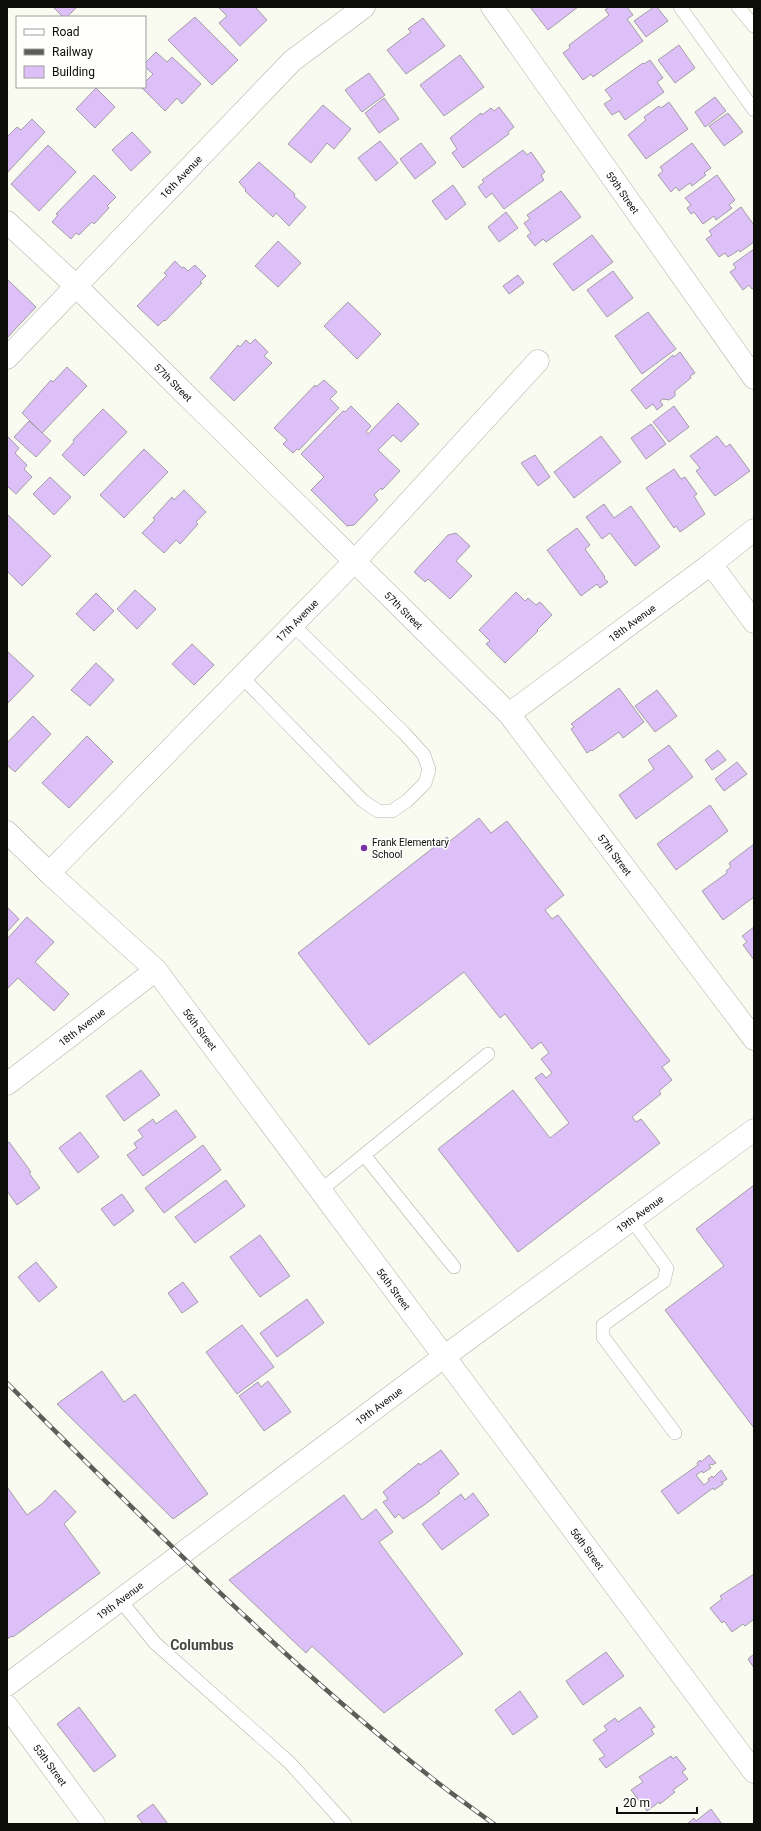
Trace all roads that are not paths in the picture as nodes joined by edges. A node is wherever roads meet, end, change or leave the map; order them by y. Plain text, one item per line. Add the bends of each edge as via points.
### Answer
1 (364, 7) edge
2 (492, 7) edge
3 (680, 7) edge
4 (738, 7) edge
5 (754, 26) edge
6 (754, 110) edge
7 (7, 222) edge
8 (76, 286) junction
9 (7, 358) edge
10 (538, 361) dead end
11 (754, 378) edge
12 (754, 530) edge
13 (354, 560) junction
14 (711, 564) junction
15 (754, 622) edge
16 (293, 625) junction
17 (241, 676) junction
18 (509, 714) junction
19 (7, 832) edge
20 (49, 873) junction
21 (156, 970) junction
22 (754, 1039) edge
23 (488, 1054) dead end
24 (7, 1084) edge
25 (754, 1130) edge
26 (364, 1155) junction
27 (321, 1190) junction
28 (632, 1220) junction
29 (454, 1267) dead end
30 (445, 1356) junction
31 (675, 1433) dead end
32 (120, 1600) junction
33 (7, 1685) edge
34 (7, 1706) edge
35 (754, 1772) edge
36 (94, 1824) edge
37 (345, 1824) edge

1 - 8 street, 16th Avenue via 292,61
2 - 11 street, 59th Street
3 - 6 lane
4 - 5 lane
7 - 8 street, 57th Street
8 - 9 street, 16th Avenue
8 - 13 street, 57th Street
10 - 13 street, 17th Avenue
12 - 14 street, 18th Avenue
13 - 16 street, 17th Avenue
13 - 18 street, 57th Street
14 - 15 street
14 - 18 street, 18th Avenue
16 - 17 street, 17th Avenue
16 - 17 lane via 424,755 430,770 425,784 392,811 378,811 364,801
17 - 20 street, 17th Avenue
18 - 22 street, 57th Street
19 - 20 street, 56th Street
20 - 21 street, 56th Street
21 - 24 street, 18th Avenue
21 - 27 street, 56th Street
23 - 26 lane
25 - 28 street, 19th Avenue
26 - 27 lane
26 - 29 lane
27 - 30 street, 56th Street
28 - 30 street, 19th Avenue
28 - 31 lane via 667,1268 664,1281 603,1325 603,1337
30 - 32 street, 19th Avenue
30 - 35 street, 56th Street
32 - 33 street, 19th Avenue
32 - 37 lane via 155,1643 290,1764
34 - 36 street, 55th Street

